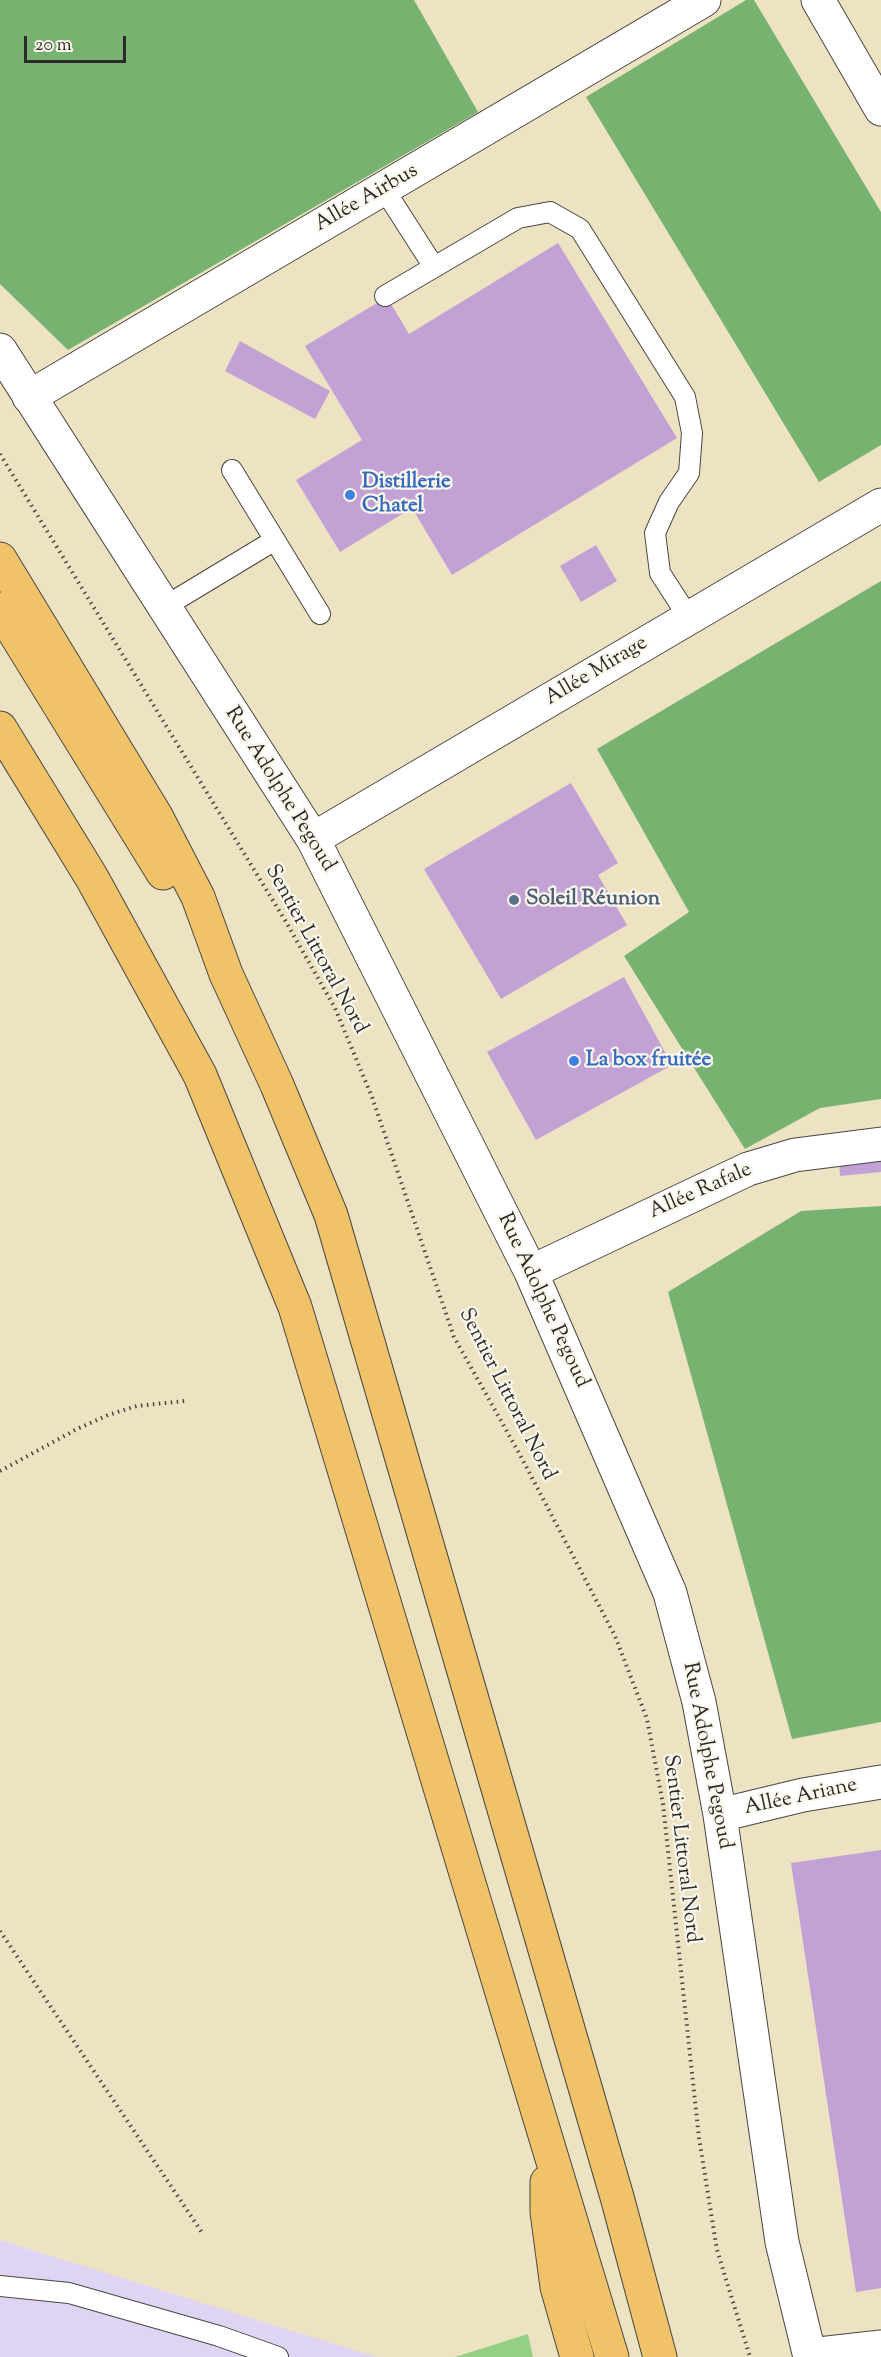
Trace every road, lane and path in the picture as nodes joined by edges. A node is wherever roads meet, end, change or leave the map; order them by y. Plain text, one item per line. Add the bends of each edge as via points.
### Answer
1 (704, 0) edge
2 (818, 0) edge
3 (881, 109) edge
4 (384, 189) junction
5 (434, 267) junction
6 (385, 296) dead end
7 (0, 350) edge
8 (29, 397) junction
9 (0, 454) edge
10 (232, 470) dead end
11 (881, 505) edge
12 (275, 540) junction
13 (0, 559) edge
14 (164, 607) junction
15 (0, 609) edge
16 (320, 614) dead end
17 (689, 618) junction
18 (0, 728) edge
19 (0, 767) edge
20 (313, 839) junction
21 (92, 878) junction
22 (226, 974) junction
23 (881, 1144) edge
24 (531, 1272) junction
25 (185, 1401) dead end
26 (0, 1471) edge
27 (881, 1782) edge
28 (720, 1815) junction
29 (0, 1931) edge
30 (547, 2141) junction
31 (617, 2197) junction
32 (203, 2234) dead end
33 (0, 2286) edge
34 (881, 2347) edge
35 (810, 2356) edge
36 (278, 2357) edge
37 (577, 2357) edge
38 (612, 2357) edge
39 (660, 2357) edge
40 (681, 2357) edge
41 (750, 2357) edge

1 - 4 street, Allée Airbus
2 - 3 street
4 - 5 lane
4 - 8 street, Allée Airbus
5 - 6 lane
5 - 17 lane via 518,218 550,212 580,229 684,397 692,433 688,473 669,502 656,533 660,573
7 - 8 street, Rue Adolphe Pegoud
8 - 14 street, Rue Adolphe Pegoud
9 - 41 path, Sentier Littoral Nord via 335,1008 372,1097 454,1337 615,1636 647,1719 663,1803 701,2149 717,2250
10 - 12 lane
11 - 17 street, Allée Mirage
12 - 14 lane
12 - 16 lane
13 - 22 highway via 156,816 198,897
14 - 20 street, Rue Adolphe Pegoud
15 - 22 highway
17 - 20 street, Allée Mirage
18 - 21 highway
19 - 21 highway via 57,848
20 - 24 street, Rue Adolphe Pegoud
21 - 30 highway via 200,1075 295,1307
22 - 31 highway via 331,1215
23 - 24 street, Allée Rafale via 795,1155 748,1169
24 - 28 street, Rue Adolphe Pegoud via 670,1593 699,1702
25 - 26 path via 137,1406 108,1415
27 - 28 street, Allée Ariane
28 - 35 street, Rue Adolphe Pegoud via 782,2242
29 - 32 path
30 - 37 highway via 548,2223 557,2287
30 - 38 highway
31 - 39 highway
31 - 40 highway
33 - 36 lane via 69,2293
34 - 35 street

